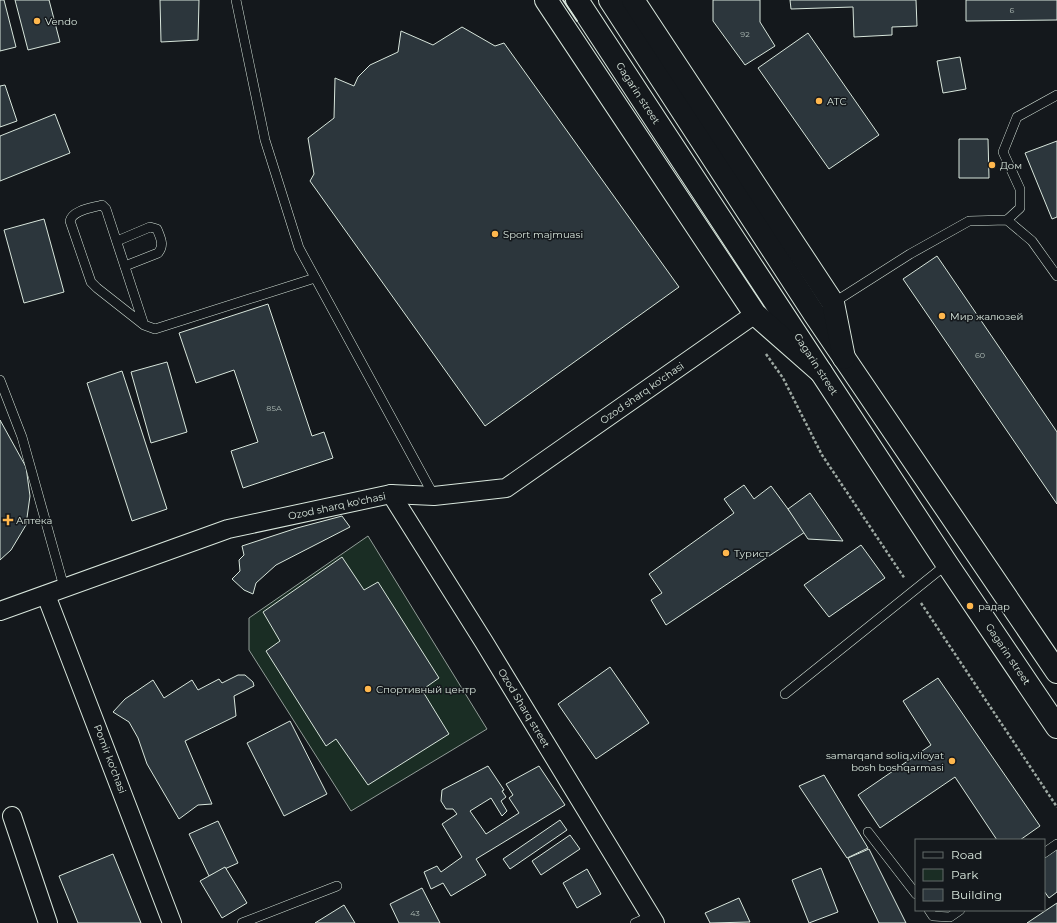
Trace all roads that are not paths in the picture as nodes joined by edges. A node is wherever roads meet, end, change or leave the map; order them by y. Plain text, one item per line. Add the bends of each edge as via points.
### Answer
1 (236, 0) edge
2 (546, 0) edge
3 (577, 0) edge
4 (610, 0) edge
5 (633, 0) edge
6 (1057, 95) edge
7 (1007, 220) junction
8 (117, 241) junction
9 (125, 266) junction
10 (1057, 276) edge
11 (315, 278) junction
12 (824, 309) junction
13 (755, 314) junction
14 (144, 325) junction
15 (821, 372) junction
16 (0, 380) edge
17 (391, 494) junction
18 (434, 496) junction
19 (947, 564) junction
20 (64, 587) junction
21 (46, 594) junction
22 (0, 611) edge
23 (1057, 671) edge
24 (785, 694) dead end
25 (1057, 727) edge
26 (12, 816) dead end
27 (868, 832) dead end
28 (1057, 844) edge
29 (1045, 851) edge
30 (337, 886) dead end
31 (915, 893) edge
32 (929, 911) edge
33 (959, 911) edge
34 (653, 919) edge
35 (48, 923) edge
36 (172, 923) edge
37 (242, 923) edge
38 (635, 923) edge

1 - 11 lane via 265,140 298,248
2 - 13 main road
3 - 15 main road, Gagarin street
4 - 12 main road
5 - 12 main road
6 - 7 lane via 1016,117 1003,152 1020,189 1020,208
7 - 10 lane via 1032,241
7 - 12 lane via 968,221 910,254
8 - 9 lane
8 - 9 lane via 150,226 157,229 162,242 158,253
8 - 14 lane via 104,206 71,217 70,221 91,282
9 - 14 lane
11 - 14 lane via 156,328
11 - 18 lane
12 - 23 main road via 844,358
13 - 15 main road
13 - 18 street, Ozod sharq ko'chasi via 506,488
15 - 19 main road, Gagarin street
16 - 20 lane via 22,437
17 - 18 street, Ozod sharq ko'chasi
17 - 20 street, Ozod sharq ko'chasi via 228,529
17 - 34 street, Ozod Sharq street
19 - 24 lane
19 - 25 main road, Gagarin street
20 - 21 street, Ozod sharq ko'chasi
21 - 22 street, Ozod sharq ko'chasi
21 - 36 street, Pomir ko'chasi
26 - 35 street
27 - 31 lane
28 - 29 lane
30 - 37 lane
32 - 33 lane via 933,916 950,917
34 - 38 lane

